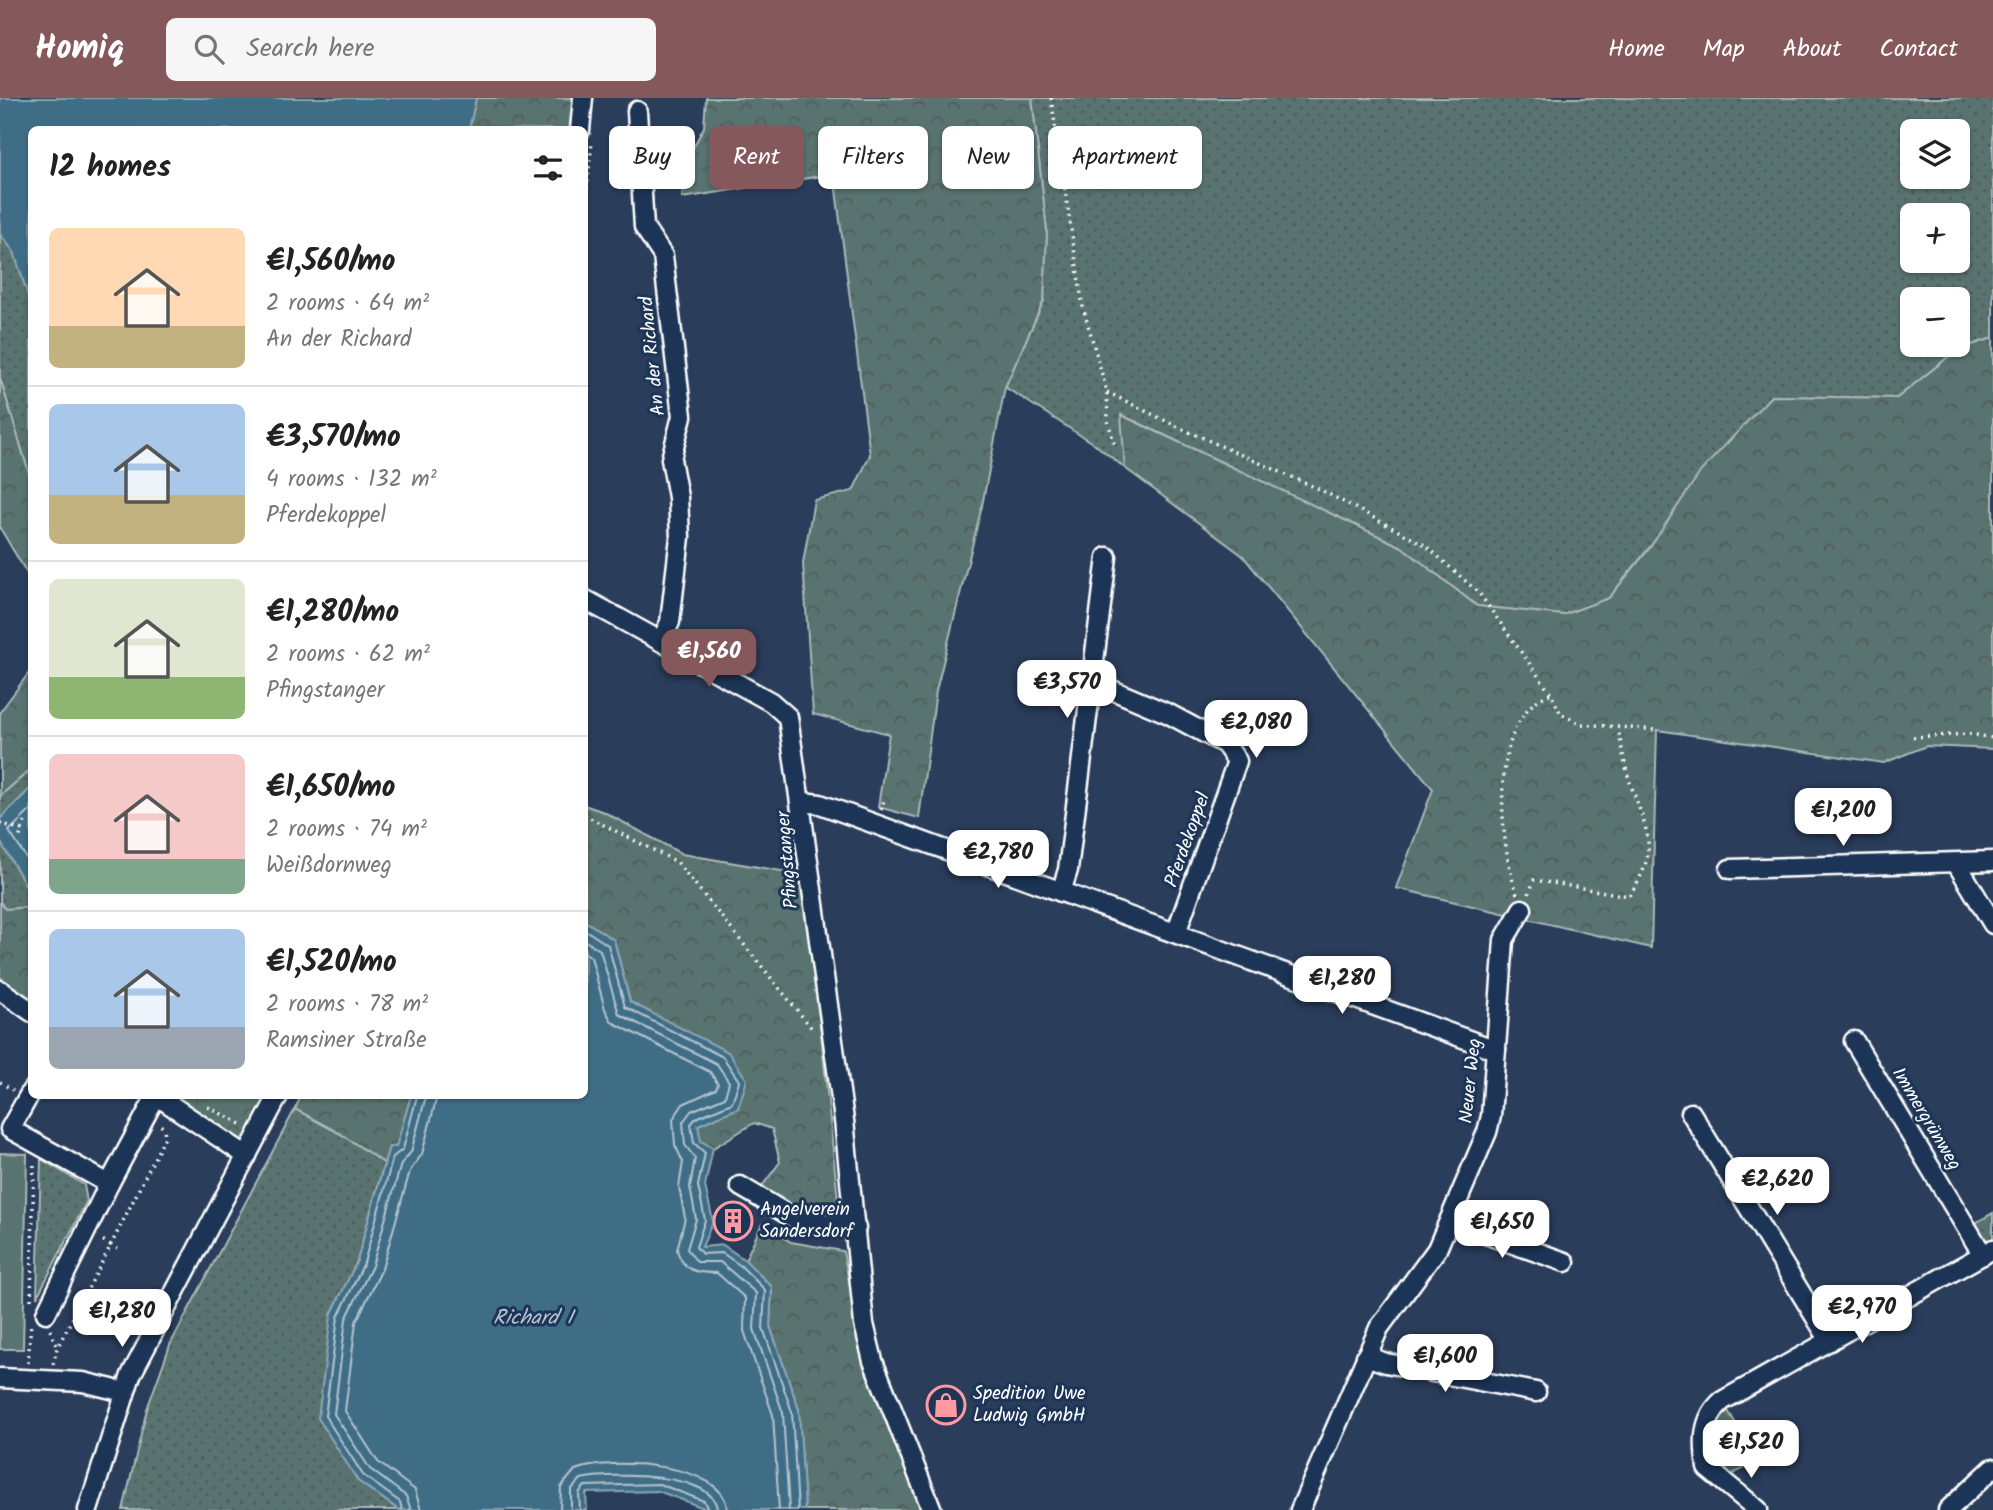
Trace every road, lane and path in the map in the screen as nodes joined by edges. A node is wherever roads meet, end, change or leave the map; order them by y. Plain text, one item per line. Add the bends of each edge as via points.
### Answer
1 (583, 98) edge
2 (1051, 98) edge
3 (637, 111) dead end
4 (585, 126) edge
5 (1107, 391) junction
6 (1114, 444) dead end
7 (1107, 557) dead end
8 (588, 601) edge
9 (661, 641) junction
10 (1091, 681) junction
11 (1551, 694) junction
12 (1618, 728) junction
13 (1657, 730) dead end
14 (1913, 737) dead end
15 (1993, 738) edge
16 (802, 802) junction
17 (588, 817) edge
18 (25, 822) dead end
19 (0, 823) edge
20 (22, 830) junction
21 (19, 839) dead end
22 (1993, 862) edge
23 (1957, 864) junction
24 (1730, 869) dead end
25 (1061, 892) junction
26 (1522, 909) junction
27 (1993, 924) edge
28 (1176, 933) junction
29 (0, 990) edge
30 (28, 1009) edge
31 (1854, 1041) dead end
32 (1496, 1050) junction
33 (835, 1057) junction
34 (28, 1097) edge
35 (154, 1099) edge
36 (161, 1099) edge
37 (276, 1099) edge
38 (198, 1101) dead end
39 (145, 1113) junction
40 (1690, 1113) dead end
41 (259, 1133) junction
42 (34, 1144) junction
43 (247, 1156) junction
44 (109, 1184) junction
45 (740, 1186) dead end
46 (1451, 1222) junction
47 (856, 1228) junction
48 (85, 1231) junction
49 (111, 1245) junction
50 (118, 1249) dead end
51 (1988, 1252) edge
52 (1566, 1262) dead end
53 (46, 1313) dead end
54 (1830, 1341) junction
55 (1366, 1356) junction
56 (0, 1378) edge
57 (27, 1379) junction
58 (50, 1379) junction
59 (124, 1392) junction
60 (1536, 1392) dead end
61 (1993, 1468) edge
62 (1306, 1508) edge
63 (89, 1510) edge
64 (932, 1510) edge
65 (1758, 1510) edge
66 (1948, 1510) edge

1 - 4 street
2 - 5 path via 1083,307
3 - 9 street, An der Richard via 644,227 663,256 682,416 671,459 680,537 670,622
5 - 6 path
5 - 11 path via 1354,506 1425,545 1479,593
7 - 10 street
8 - 9 street
9 - 16 street via 783,710 791,726
10 - 25 street via 1068,870
10 - 28 street, Pferdekoppel via 1225,744 1237,761
11 - 12 path via 1561,714 1581,724
11 - 26 path via 1537,699 1519,720 1502,771 1508,869
12 - 13 path
12 - 26 path via 1650,844 1644,873 1629,896 1534,880
14 - 15 path via 1971,734
16 - 25 street, Pfingstanger via 820,804
16 - 33 street, Pfingstanger
17 - 33 path via 677,862
18 - 20 path
19 - 20 path
20 - 21 path
22 - 23 street
23 - 24 street
23 - 27 street
25 - 28 street, Pfingstanger
26 - 32 street, Neuer Weg via 1504,940
28 - 32 street, Pfingstanger
29 - 30 street
31 - 51 street, Immergrünweg
32 - 46 street, Neuer Weg via 1490,1124
33 - 47 street, Pfingstanger
34 - 42 street via 10,1129
35 - 39 street
36 - 43 street
37 - 41 street
38 - 41 path
39 - 44 street
39 - 49 path via 164,1128 165,1138
40 - 54 street
41 - 43 street
42 - 44 street
42 - 57 path
43 - 59 street
44 - 48 street
45 - 47 street via 797,1220
46 - 52 street
46 - 55 street, Neuer Weg via 1437,1249 1387,1313
47 - 64 street, Pfingstanger via 868,1343
48 - 49 path
48 - 53 street
49 - 50 path
49 - 58 path via 57,1348
51 - 54 street
54 - 65 street via 1722,1401 1710,1413 1707,1468
55 - 60 street
55 - 62 street, Neuer Weg
56 - 57 street
57 - 58 street
58 - 59 street
59 - 63 street
61 - 66 street

